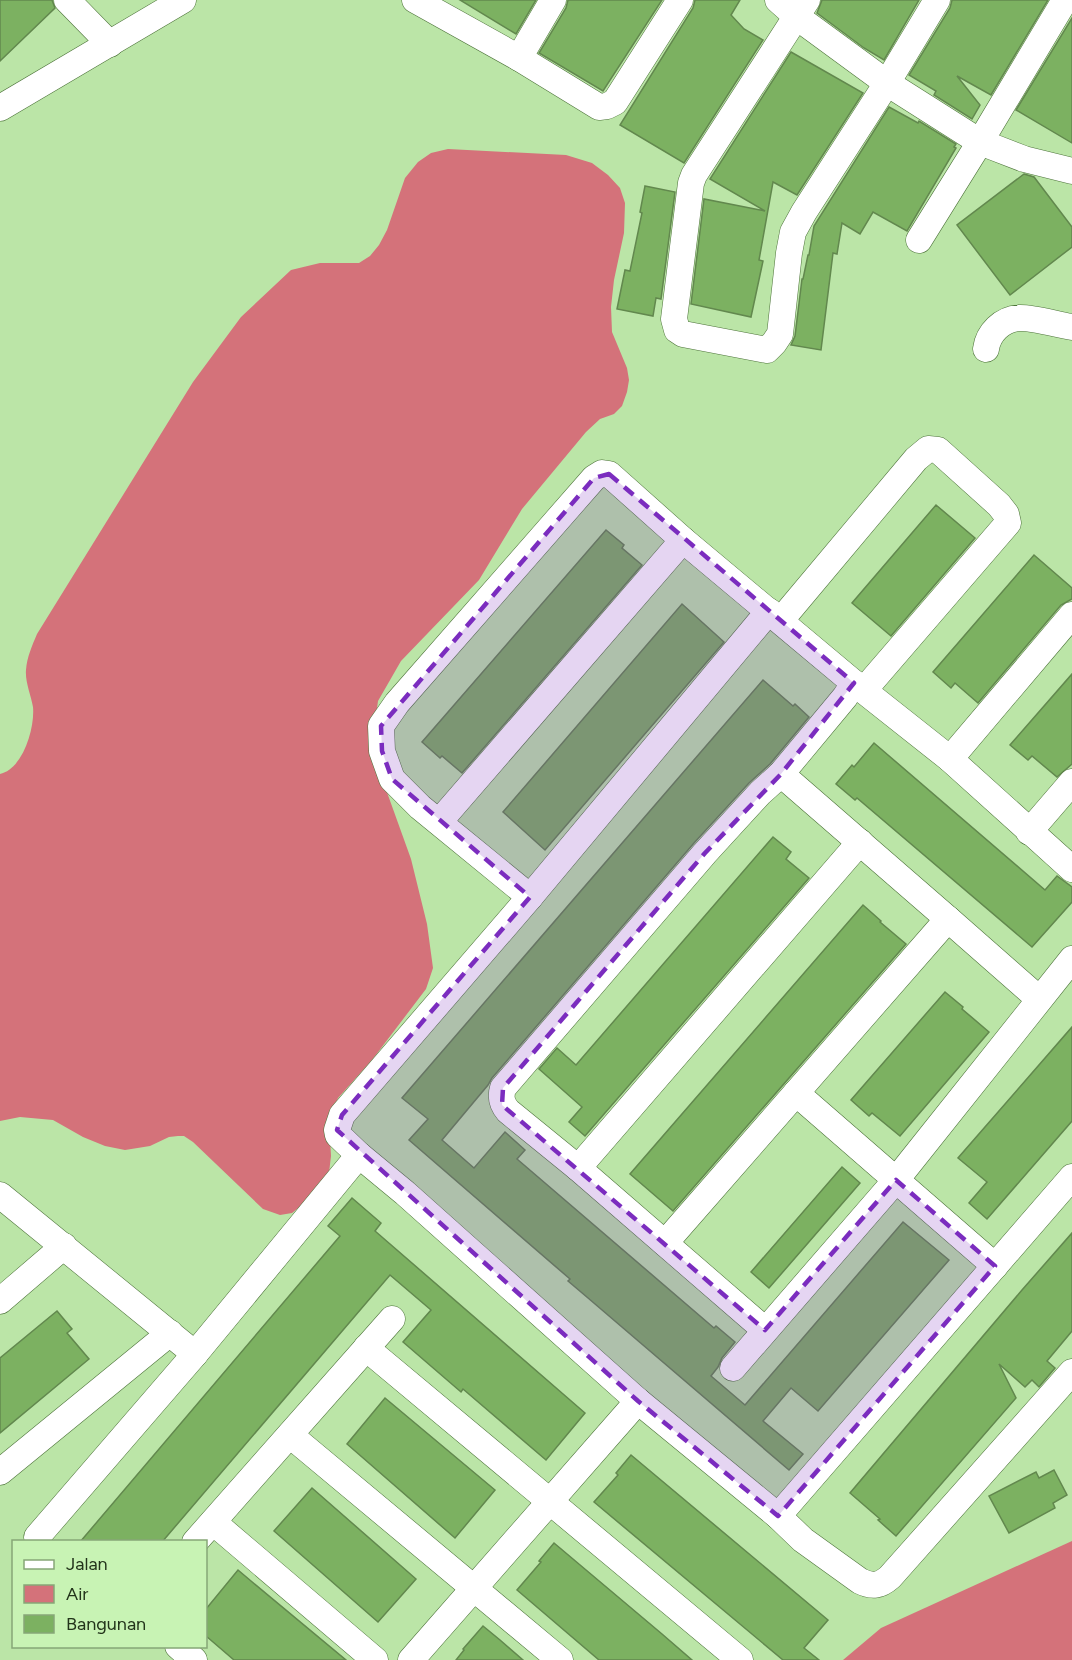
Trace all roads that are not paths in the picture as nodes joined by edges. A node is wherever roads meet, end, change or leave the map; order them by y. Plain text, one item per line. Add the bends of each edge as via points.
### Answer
1 (67, 0) edge
2 (183, 0) edge
3 (553, 0) edge
4 (680, 0) edge
5 (937, 0) edge
6 (1065, 0) edge
7 (420, 1) edge
8 (794, 6) edge
9 (110, 44) junction
10 (519, 58) junction
11 (887, 83) junction
12 (5, 97) edge
13 (980, 142) junction
14 (1072, 171) edge
15 (919, 240) dead end
16 (1072, 327) edge
17 (986, 349) dead end
18 (683, 540) junction
19 (775, 615) junction
20 (1072, 615) edge
21 (859, 686) junction
22 (950, 759) junction
23 (781, 774) junction
24 (1072, 782) edge
25 (439, 822) junction
26 (1029, 832) junction
27 (860, 842) junction
28 (1072, 870) edge
29 (530, 897) junction
30 (948, 919) junction
31 (1072, 959) edge
32 (1039, 999) junction
33 (796, 1093) junction
34 (359, 1155) junction
35 (578, 1168) junction
36 (1072, 1178) edge
37 (896, 1180) junction
38 (0, 1196) edge
39 (666, 1243) junction
40 (64, 1246) junction
41 (995, 1266) junction
42 (0, 1301) edge
43 (392, 1319) dead end
44 (765, 1330) junction
45 (170, 1333) junction
46 (366, 1348) junction
47 (195, 1354) junction
48 (733, 1368) dead end
49 (1072, 1372) edge
50 (638, 1401) junction
51 (290, 1435) junction
52 (0, 1472) edge
53 (549, 1501) junction
54 (778, 1516) junction
55 (213, 1522) junction
56 (36, 1537) dead end
57 (197, 1540) edge
58 (473, 1588) junction
59 (179, 1648) edge
60 (194, 1660) edge
61 (375, 1660) edge
62 (411, 1660) edge
63 (560, 1660) edge
64 (740, 1660) edge

1 - 9 street
2 - 9 street
3 - 10 street
4 - 10 street via 615,102 607,106 599,107
5 - 11 street
6 - 13 street
7 - 10 street
8 - 11 street
8 - 11 street via 691,183 674,319 677,330 767,350 774,343 780,334 793,232
9 - 12 street
11 - 13 street
13 - 14 street
13 - 15 street
16 - 17 street via 1020,318 1004,322 987,340
18 - 19 street
18 - 25 street
18 - 25 street via 609,474 602,473 397,703 381,726 382,751 392,779
19 - 21 street
19 - 21 street via 916,459 928,449 938,450 999,505 1008,523
19 - 29 street
20 - 22 street
21 - 22 street
21 - 23 street
22 - 26 street
23 - 27 street
23 - 35 street via 705,853 501,1094 502,1105 508,1111
24 - 26 street
25 - 29 street
26 - 28 street
27 - 30 street
27 - 35 street
29 - 34 street via 342,1115 338,1135
30 - 32 street
30 - 33 street
31 - 32 street
32 - 37 street
33 - 37 street
33 - 39 street
34 - 47 street
34 - 50 street
35 - 39 street
36 - 41 street
37 - 41 street
37 - 44 street
38 - 40 street
39 - 44 street
40 - 42 street
40 - 45 street
41 - 54 street
43 - 46 street
44 - 48 street
45 - 47 street
45 - 52 street
46 - 51 street
46 - 53 street
47 - 56 street
49 - 54 street via 884,1583 875,1586 860,1581 803,1540
50 - 53 street
50 - 54 street
51 - 55 street
51 - 58 street
53 - 58 street
53 - 64 street
55 - 57 street
55 - 61 street
58 - 62 street
58 - 63 street
59 - 60 street

